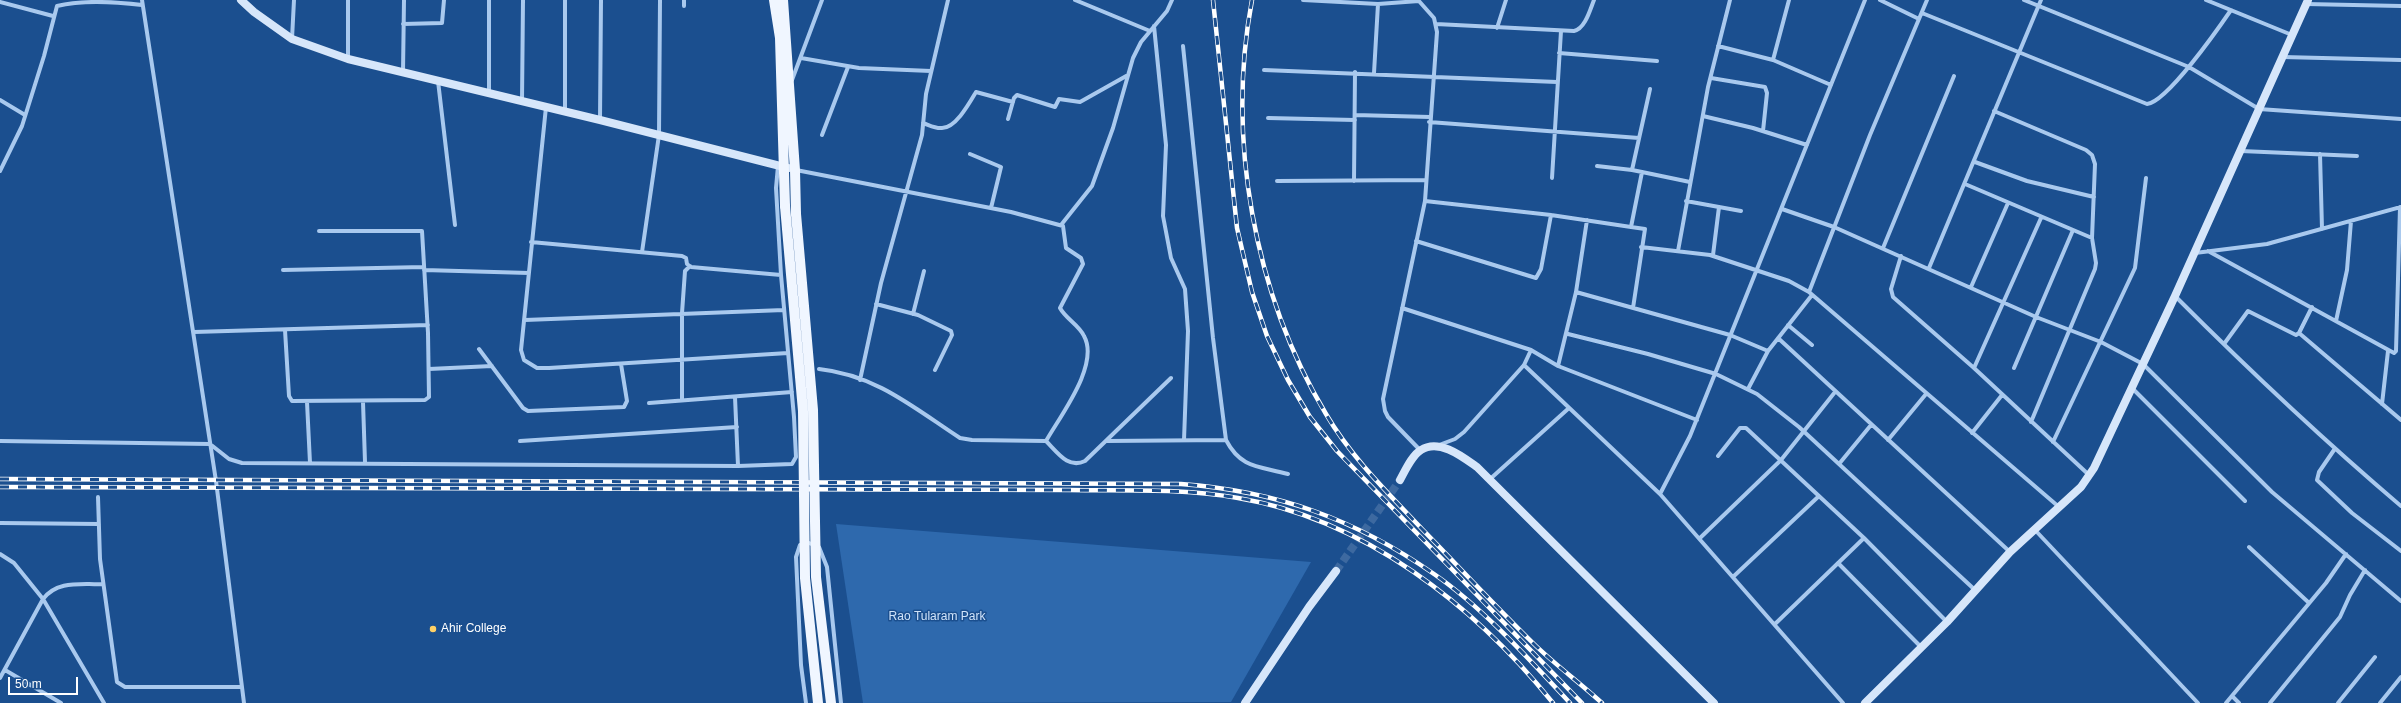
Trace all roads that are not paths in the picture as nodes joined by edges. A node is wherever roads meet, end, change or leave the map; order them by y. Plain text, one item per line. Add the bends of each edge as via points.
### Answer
1 (142, 0) edge
2 (241, 0) edge
3 (294, 0) edge
4 (348, 0) edge
5 (404, 0) edge
6 (444, 0) edge
7 (489, 0) edge
8 (523, 0) edge
9 (565, 0) edge
10 (601, 0) edge
11 (660, 0) edge
12 (684, 0) edge
13 (774, 0) edge
14 (783, 0) edge
15 (822, 0) edge
16 (948, 0) edge
17 (1075, 0) edge
18 (1172, 0) edge
19 (1303, 0) edge
20 (1419, 0) edge
21 (1506, 0) edge
22 (1594, 0) edge
23 (1730, 0) edge
24 (1789, 0) edge
25 (1865, 0) edge
26 (1880, 0) edge
27 (1927, 0) edge
28 (2024, 0) edge
29 (2041, 0) edge
30 (2206, 0) edge
31 (0, 2) edge
32 (2307, 2) edge
33 (1378, 4) junction
34 (142, 5) junction
35 (684, 6) dead end
36 (2038, 6) junction
37 (2401, 6) edge
38 (2231, 10) junction
39 (1922, 13) junction
40 (53, 16) junction
41 (1919, 19) junction
42 (403, 24) junction
43 (1436, 24) junction
44 (1154, 26) junction
45 (1497, 28) junction
46 (1150, 31) junction
47 (1561, 31) junction
48 (2292, 35) junction
49 (292, 39) junction
50 (1183, 46) dead end
51 (1718, 46) junction
52 (2018, 51) junction
53 (1559, 53) junction
54 (2282, 57) junction
55 (801, 58) junction
56 (348, 59) junction
57 (1773, 60) junction
58 (2401, 60) edge
59 (1657, 61) dead end
60 (848, 66) junction
61 (2189, 67) junction
62 (1264, 70) dead end
63 (931, 71) junction
64 (403, 72) junction
65 (1355, 72) junction
66 (1374, 73) junction
67 (1128, 75) junction
68 (1433, 76) junction
69 (1954, 76) dead end
70 (1711, 78) junction
71 (438, 81) junction
72 (1557, 82) junction
73 (790, 84) junction
74 (1831, 85) junction
75 (1650, 89) dead end
76 (489, 93) junction
77 (0, 100) edge
78 (522, 101) junction
79 (1013, 102) junction
80 (782, 103) junction
81 (546, 107) junction
82 (2259, 109) junction
83 (565, 111) junction
84 (1994, 111) junction
85 (24, 114) junction
86 (1355, 115) junction
87 (1703, 116) junction
88 (1430, 117) junction
89 (1268, 118) dead end
90 (1008, 119) dead end
91 (2401, 119) edge
92 (600, 120) junction
93 (1355, 120) junction
94 (1429, 122) junction
95 (923, 123) junction
96 (1555, 131) junction
97 (1763, 131) junction
98 (658, 135) junction
99 (822, 135) dead end
100 (1639, 138) junction
101 (1807, 146) junction
102 (2241, 151) junction
103 (970, 154) dead end
104 (2320, 154) junction
105 (2357, 156) dead end
106 (1975, 162) junction
107 (781, 166) junction
108 (1597, 166) dead end
109 (795, 170) junction
110 (1632, 170) junction
111 (0, 171) edge
112 (1642, 172) junction
113 (1552, 178) dead end
114 (2146, 178) dead end
115 (1426, 180) junction
116 (1277, 181) dead end
117 (1354, 181) junction
118 (1690, 182) junction
119 (1965, 184) junction
120 (907, 191) junction
121 (2094, 197) junction
122 (1425, 201) junction
123 (1686, 201) junction
124 (2008, 203) junction
125 (1719, 207) junction
126 (2401, 207) edge
127 (991, 208) junction
128 (1782, 209) junction
129 (1741, 210) dead end
130 (1551, 215) junction
131 (2041, 218) junction
132 (1587, 220) junction
133 (2351, 221) junction
134 (455, 225) dead end
135 (1061, 225) junction
136 (1631, 227) junction
137 (1834, 227) junction
138 (2322, 229) junction
139 (2073, 230) junction
140 (320, 231) dead end
141 (2092, 238) junction
142 (531, 242) junction
143 (1416, 242) junction
144 (1641, 247) junction
145 (1883, 248) junction
146 (1678, 251) junction
147 (642, 252) junction
148 (2208, 252) junction
149 (2195, 253) junction
150 (1713, 256) junction
151 (1901, 256) junction
152 (690, 266) junction
153 (1929, 268) junction
154 (424, 269) junction
155 (282, 270) dead end
156 (1757, 270) junction
157 (924, 271) dead end
158 (529, 273) junction
159 (781, 275) junction
160 (1971, 287) junction
161 (1576, 292) junction
162 (1810, 294) junction
163 (2175, 296) junction
164 (2003, 301) junction
165 (876, 304) junction
166 (2312, 307) junction
167 (1402, 308) junction
168 (1633, 308) junction
169 (784, 310) junction
170 (682, 313) junction
171 (913, 314) junction
172 (2036, 317) junction
173 (525, 320) junction
174 (2336, 321) junction
175 (1788, 325) junction
176 (428, 326) junction
177 (285, 330) junction
178 (2070, 331) junction
179 (194, 332) junction
180 (1568, 334) junction
181 (2300, 334) junction
182 (1730, 335) junction
183 (1778, 338) junction
184 (2101, 342) junction
185 (2224, 344) junction
186 (1812, 345) dead end
187 (479, 349) dead end
188 (1532, 350) junction
189 (1768, 351) junction
190 (2388, 351) junction
191 (788, 353) junction
192 (681, 360) junction
193 (621, 364) junction
194 (2143, 364) junction
195 (1524, 365) junction
196 (492, 366) junction
197 (1558, 366) junction
198 (1974, 368) junction
199 (2014, 368) dead end
200 (429, 369) junction
201 (819, 369) dead end
202 (935, 370) dead end
203 (1716, 374) junction
204 (1171, 378) dead end
205 (860, 380) junction
206 (2132, 387) junction
207 (1748, 389) junction
208 (792, 392) junction
209 (1835, 392) junction
210 (1926, 394) junction
211 (2002, 395) junction
212 (735, 397) junction
213 (682, 400) junction
214 (307, 402) junction
215 (363, 402) junction
216 (649, 403) dead end
217 (2382, 404) junction
218 (1569, 408) junction
219 (1697, 420) junction
220 (2401, 420) edge
221 (2031, 422) junction
222 (1872, 425) junction
223 (737, 427) junction
224 (1804, 432) junction
225 (1972, 433) junction
226 (1184, 440) junction
227 (1226, 440) junction
228 (1888, 440) junction
229 (0, 441) edge
230 (520, 441) dead end
231 (1046, 441) junction
232 (1106, 441) junction
233 (2053, 442) junction
234 (210, 444) junction
235 (1437, 446) junction
236 (1420, 450) junction
237 (2334, 450) junction
238 (1718, 456) dead end
239 (1781, 460) junction
240 (364, 462) junction
241 (310, 463) junction
242 (1839, 464) junction
243 (738, 466) junction
244 (1288, 474) dead end
245 (2089, 475) junction
246 (1400, 480) tunnel mouth
247 (1489, 480) junction
248 (1660, 494) junction
249 (1819, 496) junction
250 (98, 497) dead end
251 (2245, 501) dead end
252 (2401, 506) edge
253 (2060, 508) junction
254 (0, 523) edge
255 (99, 524) junction
256 (2035, 530) junction
257 (1700, 538) junction
258 (1864, 538) junction
259 (2249, 547) dead end
260 (2401, 551) edge
261 (2010, 552) junction
262 (0, 554) edge
263 (2346, 554) junction
264 (1838, 563) junction
265 (2365, 570) junction
266 (1336, 571) tunnel mouth
267 (1734, 576) junction
268 (103, 584) junction
269 (1976, 590) junction
270 (43, 599) junction
271 (2401, 601) edge
272 (2308, 602) junction
273 (1947, 622) junction
274 (1775, 624) junction
275 (1920, 646) junction
276 (2375, 657) dead end
277 (5, 670) junction
278 (2401, 677) edge
279 (0, 678) edge
280 (242, 687) junction
281 (2232, 696) junction
282 (56, 702) edge
283 (61, 703) edge
284 (104, 703) edge
285 (244, 703) edge
286 (806, 703) edge
287 (818, 703) edge
288 (831, 703) edge
289 (841, 703) edge
290 (1245, 703) edge
291 (1714, 703) edge
292 (1843, 703) edge
293 (1865, 703) edge
294 (2198, 703) edge
295 (2226, 703) edge
296 (2239, 703) edge
297 (2270, 703) edge
298 (2338, 703) edge
299 (2380, 703) edge

1 - 34 street
2 - 49 street
3 - 49 street
4 - 56 street
5 - 42 street
6 - 42 street via 442,23
7 - 76 street
8 - 78 street
9 - 83 street
10 - 92 street
11 - 98 street
12 - 35 street
13 - 80 main road via 780,38
14 - 73 main road
15 - 55 street
16 - 63 street
17 - 46 street
18 - 44 street
19 - 33 street
20 - 33 street
20 - 43 street
21 - 45 street
22 - 47 street via 1579,30
23 - 51 street
24 - 57 street
25 - 74 street
26 - 41 street
27 - 39 street
28 - 36 street
29 - 36 street
30 - 38 street
31 - 40 street
32 - 37 street
32 - 48 street
33 - 66 street
34 - 40 street via 100,0 70,1 57,6
34 - 179 street
36 - 52 street
36 - 61 street
38 - 48 street
38 - 61 street
39 - 41 street
39 - 52 street
40 - 85 street via 44,56
41 - 137 street
42 - 64 street
43 - 45 street
43 - 68 street
44 - 46 street
44 - 226 street via 1166,145 1163,216 1170,258 1184,286 1186,296 1188,331
45 - 47 street
46 - 67 street via 1138,47
47 - 53 street
48 - 54 street
49 - 56 street
50 - 227 street
51 - 57 street
51 - 70 street
52 - 61 street via 2147,104 2155,101
52 - 84 street
53 - 59 street
53 - 72 street
54 - 58 street
54 - 82 street
55 - 60 street
55 - 73 street
56 - 64 street
57 - 74 street
60 - 63 street
60 - 99 street
61 - 82 street
62 - 65 street
63 - 95 street
64 - 71 street
65 - 66 street
65 - 86 street
66 - 68 street
67 - 79 street via 1080,102 1059,99 1056,106 1052,107 1020,95 1015,96
67 - 135 street via 1113,128 1092,186
68 - 72 street
68 - 88 street
69 - 145 street
70 - 87 street
70 - 97 street via 1765,87 1767,93
71 - 76 street
71 - 134 street
72 - 96 street
73 - 80 street
73 - 109 main road
74 - 101 street
75 - 100 street
76 - 78 street
77 - 85 street
78 - 81 street
79 - 90 street
79 - 95 street via 976,92 965,112 949,126 942,128
80 - 107 main road
81 - 83 street
81 - 142 street
82 - 91 street
82 - 102 street
83 - 92 street
84 - 106 street
84 - 121 street via 2092,155 2095,164
85 - 111 street via 22,126
86 - 88 street
86 - 93 street
87 - 97 street
87 - 118 street
88 - 94 street
89 - 93 street
92 - 98 street
93 - 117 street
94 - 96 street
94 - 115 street
95 - 120 street
96 - 100 street
96 - 113 street
97 - 101 street
98 - 107 street
98 - 147 street
100 - 110 street
101 - 128 street
102 - 104 street
102 - 149 street
103 - 127 street via 1001,167
104 - 105 street
104 - 138 street
106 - 119 street
106 - 121 street via 2027,181
107 - 109 street
107 - 159 street via 776,188
107 - 287 main road, bridge via 803,411 805,578
108 - 110 street
109 - 120 street
109 - 288 main road, bridge via 796,214 813,410 816,578
110 - 112 street
112 - 118 street
112 - 136 street
114 - 184 street via 2135,268
115 - 117 street
115 - 122 street
116 - 117 street
118 - 123 street
119 - 124 street
119 - 153 street
120 - 127 street
120 - 165 street
121 - 141 street
122 - 130 street
122 - 143 street
123 - 125 street
123 - 146 street
124 - 131 street
124 - 160 street
125 - 129 street
125 - 150 street
126 - 133 street
126 - 190 street via 2396,351
127 - 135 street
128 - 137 street
128 - 156 street
130 - 132 street
130 - 143 street via 1541,269 1536,278
131 - 139 street
131 - 164 street
132 - 136 street
132 - 161 street
133 - 138 street
133 - 174 street via 2347,270
135 - 231 street via 1064,228 1066,248 1083,262 1060,308 1085,337 1086,368
136 - 144 street via 1645,229
137 - 145 street
137 - 162 street
138 - 148 street via 2267,244
139 - 141 street
139 - 172 street
140 - 154 street via 421,229
141 - 178 street via 2095,269
142 - 147 street
142 - 158 street
143 - 167 street
144 - 146 street
144 - 168 street
145 - 151 street
146 - 150 street
147 - 152 street via 684,257
148 - 149 street
148 - 166 street
149 - 163 street
150 - 156 street
151 - 153 street
151 - 198 street via 1891,289 1893,297
152 - 159 street
152 - 170 street via 685,271
153 - 160 street
154 - 155 street
154 - 158 street
154 - 176 street
156 - 162 street via 1789,281
156 - 182 street
157 - 171 street
158 - 173 street
159 - 169 street
160 - 164 street
161 - 168 street
161 - 180 street
162 - 175 street
162 - 210 street
163 - 185 street
163 - 194 street
164 - 172 street
164 - 198 street
165 - 171 street
165 - 205 street
166 - 174 street
166 - 181 street
167 - 188 street
167 - 236 street via 1386,378 1384,406 1388,417
168 - 182 street
169 - 170 street
169 - 191 street
170 - 173 street
170 - 192 street
171 - 202 street via 952,332
172 - 178 street
172 - 199 street
173 - 193 street via 521,350 524,360 530,365 549,368
174 - 190 street
175 - 183 street
175 - 186 street
176 - 177 street
176 - 200 street
177 - 179 street
177 - 214 street via 289,396 292,401
178 - 184 street
178 - 221 street
179 - 234 street
180 - 197 street
180 - 203 street
181 - 185 street via 2293,335 2250,311 2246,312
181 - 217 street
182 - 189 street
182 - 203 street
183 - 189 street
183 - 209 street
184 - 194 street
184 - 233 street
185 - 237 street
187 - 196 street
188 - 195 street
188 - 197 street
189 - 207 street
190 - 217 street
191 - 192 street
191 - 208 street
192 - 193 street
192 - 213 street
193 - 196 street via 627,401 624,407 533,411 524,408
194 - 206 street
194 - 263 street via 2272,492
195 - 218 street
195 - 235 street via 1464,432 1455,439
196 - 200 street
197 - 219 street
198 - 211 street
200 - 215 street via 428,399
201 - 205 street via 839,372
203 - 207 street
203 - 219 street
204 - 232 street
205 - 231 street via 896,395 964,439
206 - 245 street
206 - 251 street
207 - 224 street
208 - 212 street
208 - 243 street via 796,457 794,462
209 - 222 street
209 - 224 street
210 - 225 street
210 - 228 street
211 - 221 street
211 - 225 street
212 - 213 street
212 - 223 street
213 - 216 street
214 - 215 street
214 - 241 street
215 - 240 street
217 - 220 street
218 - 247 street
218 - 248 street
219 - 248 street
221 - 233 street
222 - 228 street
222 - 242 street
223 - 230 street
223 - 243 street
224 - 239 street
224 - 242 street
225 - 253 street
226 - 227 street
226 - 232 street
227 - 244 street via 1233,454 1241,461
228 - 261 street
229 - 234 street
231 - 232 street via 1068,463 1074,464 1085,461
233 - 245 street
234 - 241 street via 236,462
234 - 280 street
235 - 236 street
235 - 247 street via 1465,458
236 - 246 street
237 - 252 street
237 - 260 street via 2319,472 2317,480 2352,513
238 - 239 street via 1743,427
239 - 249 street
239 - 257 street
240 - 241 street
240 - 243 street
242 - 269 street
245 - 253 street
247 - 291 street
248 - 257 street
249 - 258 street
249 - 267 street
250 - 255 street
253 - 256 street
254 - 255 street
255 - 268 street
256 - 261 street
256 - 294 street
257 - 267 street
258 - 264 street
258 - 273 street
259 - 272 street
261 - 269 street
262 - 270 street via 18,567
263 - 265 street
263 - 272 street via 2326,583
264 - 274 street
264 - 275 street
265 - 271 street
265 - 297 street via 2340,617
266 - 290 street
267 - 274 street
268 - 270 street via 58,586 50,589
268 - 280 street via 115,676 120,685
269 - 273 street
270 - 277 street
270 - 284 street
272 - 281 street
273 - 275 street
274 - 292 street
275 - 293 street
276 - 298 street
277 - 279 street
277 - 282 street
278 - 299 street
280 - 285 street
281 - 295 street
281 - 296 street
282 - 283 street
286 - 289 street via 801,665 796,557 800,545 809,543 819,547 827,567

